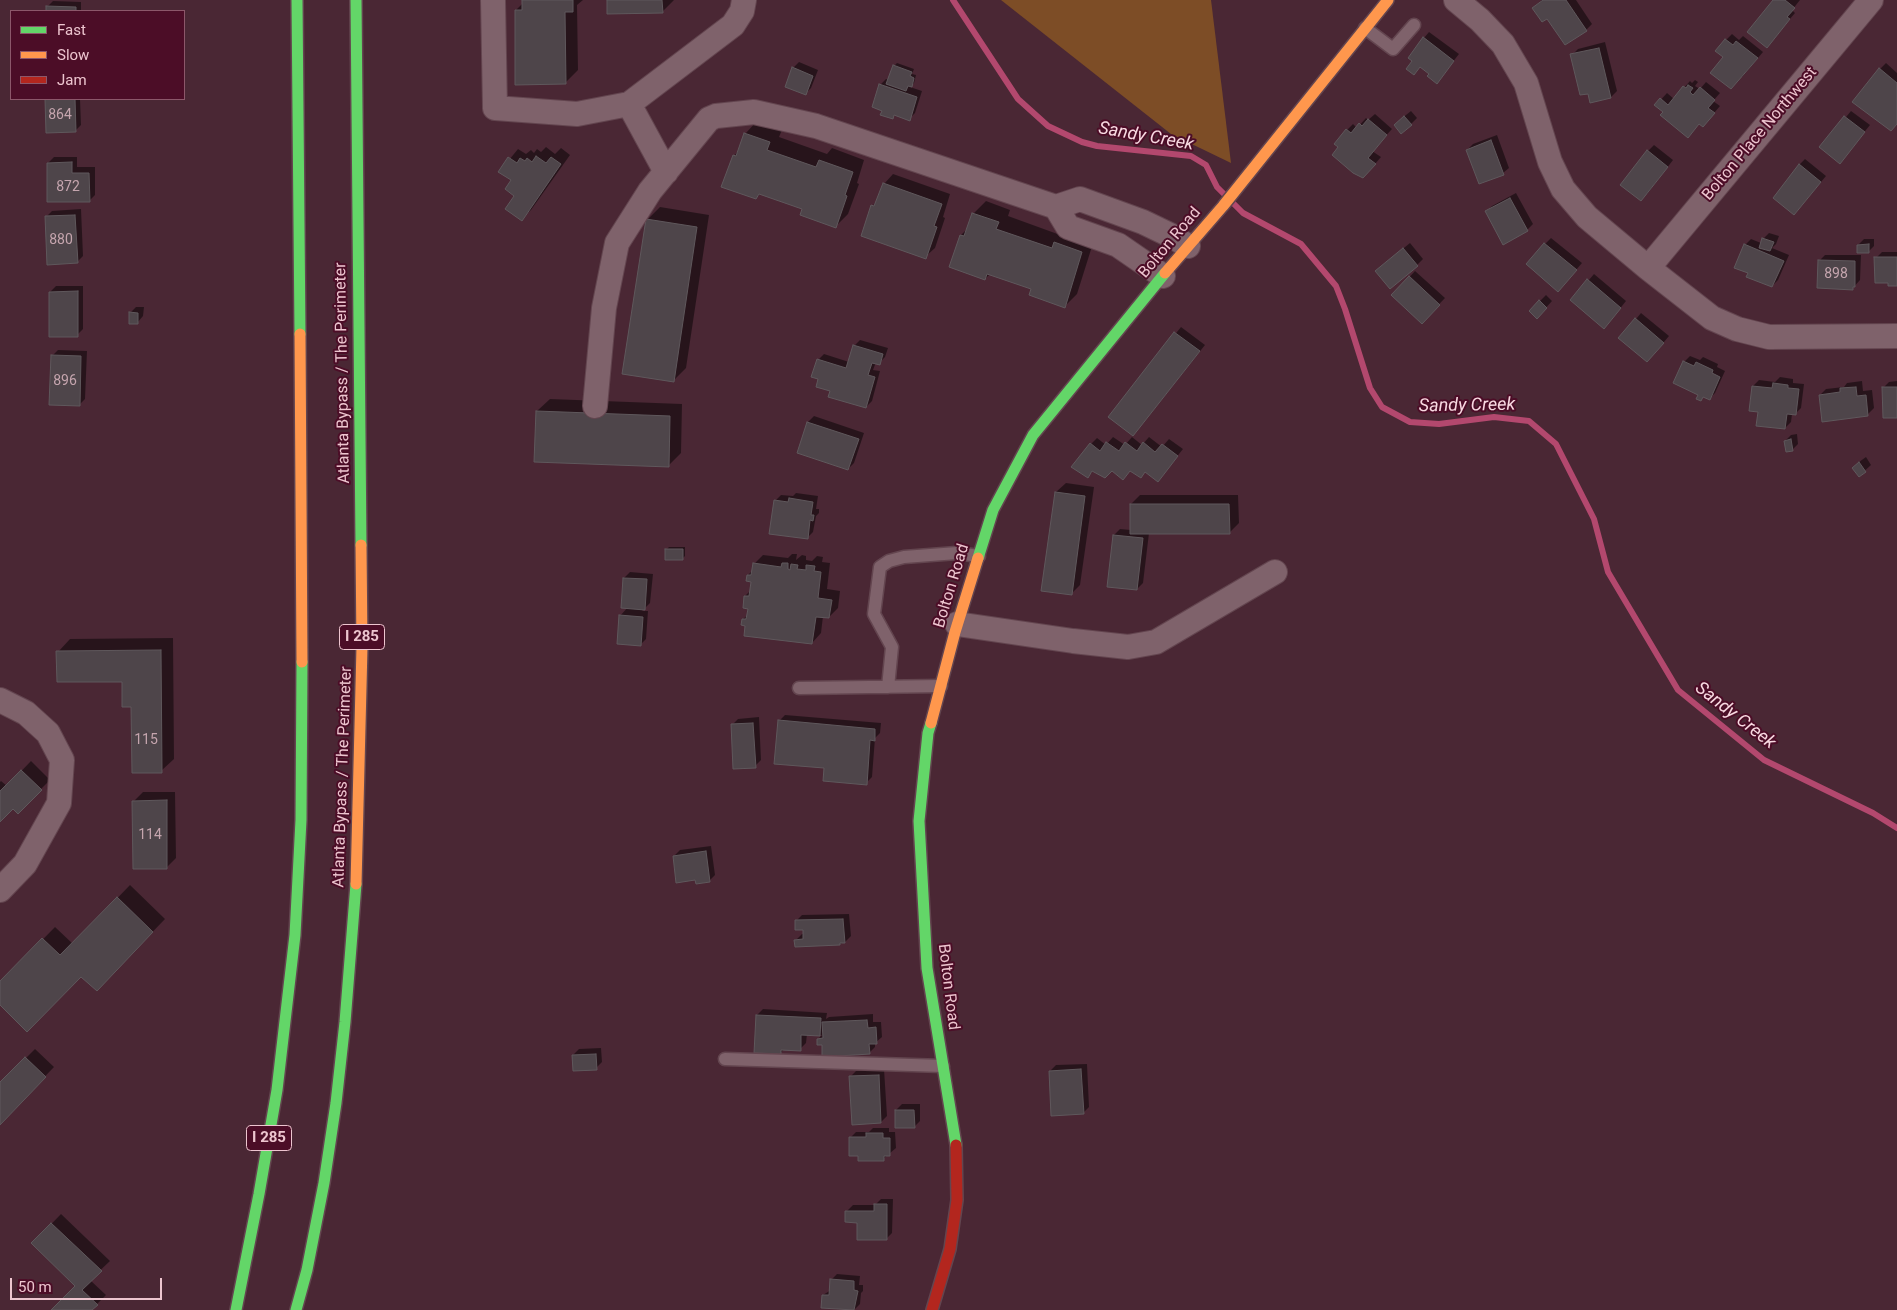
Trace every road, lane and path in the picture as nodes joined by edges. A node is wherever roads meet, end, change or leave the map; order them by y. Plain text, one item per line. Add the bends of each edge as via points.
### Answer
1 (297, 0) edge
2 (356, 0) edge
3 (493, 0) edge
4 (744, 0) edge
5 (1388, 0) edge
6 (1456, 0) edge
7 (1871, 0) edge
8 (1414, 25) dead end
9 (1365, 28) junction
10 (629, 104) junction
11 (666, 172) junction
12 (1056, 207) junction
13 (1124, 215) junction
14 (1113, 243) junction
15 (1188, 246) junction
16 (1648, 268) junction
17 (1163, 276) junction
18 (1897, 336) edge
19 (595, 406) dead end
20 (979, 556) junction
21 (1275, 572) dead end
22 (958, 624) junction
23 (940, 686) junction
24 (888, 687) junction
25 (799, 688) dead end
26 (0, 700) edge
27 (0, 890) edge
28 (725, 1059) dead end
29 (943, 1066) junction
30 (306, 1270) junction
31 (236, 1310) edge
32 (296, 1310) edge
33 (301, 1310) edge
34 (932, 1310) edge

1 - 31 main road, I 285 via 301,820 294,935 277,1090
2 - 30 main road, Atlanta Bypass / The Perimeter / I 285 via 362,648 358,861 336,1103
3 - 10 street via 494,108 577,114
4 - 10 street via 742,11 733,25
5 - 9 main road, Bolton Road
6 - 16 street via 1504,44 1526,83 1550,162 1563,189 1587,217
7 - 16 street, Bolton Place Northwest
8 - 9 lane via 1393,49
9 - 15 main road, Bolton Road
10 - 11 street
11 - 12 street via 710,119 754,112 816,126
11 - 19 street via 617,243 604,308
12 - 13 street via 1080,200
12 - 14 street via 1068,227
13 - 14 street
13 - 15 street
14 - 17 street
15 - 17 main road, Bolton Road
16 - 18 street via 1712,318 1737,329 1770,337
17 - 20 main road, Bolton Road via 1033,435 993,510
20 - 22 main road, Bolton Road
20 - 24 lane via 904,557 880,567 874,614 892,647
21 - 22 street via 1156,642 1128,646 1073,641
22 - 23 main road, Bolton Road
23 - 24 lane
23 - 29 main road, Bolton Road via 928,733 919,821 928,968
24 - 25 lane
26 - 27 street via 26,713 48,733 62,760 60,803 24,864
28 - 29 lane
29 - 34 main road, Bolton Road via 956,1151 957,1200 950,1249
30 - 32 main road, Atlanta Bypass / The Perimeter / I 285
30 - 33 main road

